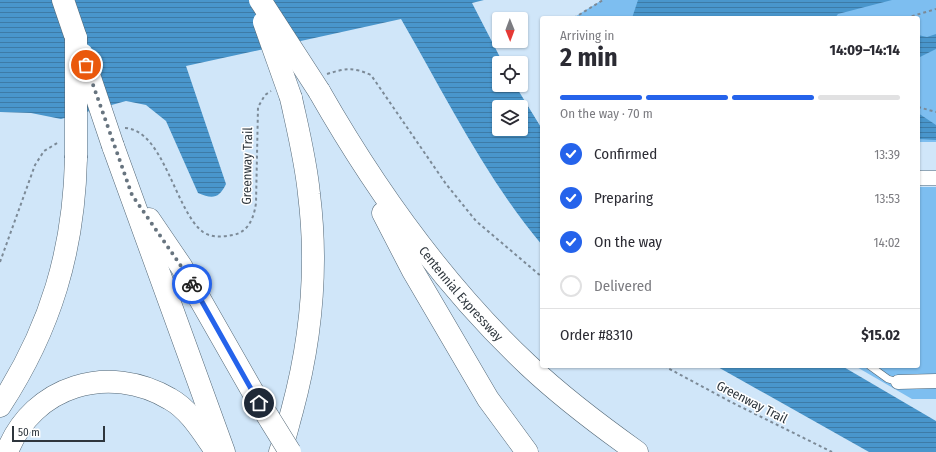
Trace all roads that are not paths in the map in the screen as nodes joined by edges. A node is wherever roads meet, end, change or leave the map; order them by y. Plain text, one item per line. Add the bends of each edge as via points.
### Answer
1 (63, 0) edge
2 (256, 0) edge
3 (260, 0) edge
4 (76, 38) junction
5 (344, 135) junction
6 (920, 178) edge
7 (936, 178) edge
8 (132, 195) junction
9 (873, 368) edge
10 (936, 381) edge
11 (898, 382) joint
12 (0, 406) edge
13 (7, 452) edge
14 (217, 452) edge
15 (224, 452) edge
16 (280, 452) edge
17 (290, 452) edge
18 (527, 452) edge
19 (637, 452) edge

1 - 4 highway
2 - 16 highway, bridge via 310,194 313,249 308,338
3 - 5 highway, Centennial Expressway, bridge via 321,83
4 - 8 highway, bridge via 117,137
4 - 12 highway, bridge via 71,149 75,190 71,230 62,271 34,346
5 - 18 highway via 413,271 488,400
5 - 19 highway, Centennial Expressway via 426,253 473,310 528,365 582,412
6 - 7 street
8 - 15 highway
8 - 17 highway, bridge via 181,266
9 - 11 lane via 888,379
10 - 11 street
13 - 14 highway via 20,427 45,402 74,386 105,381 139,385 171,399 191,417

